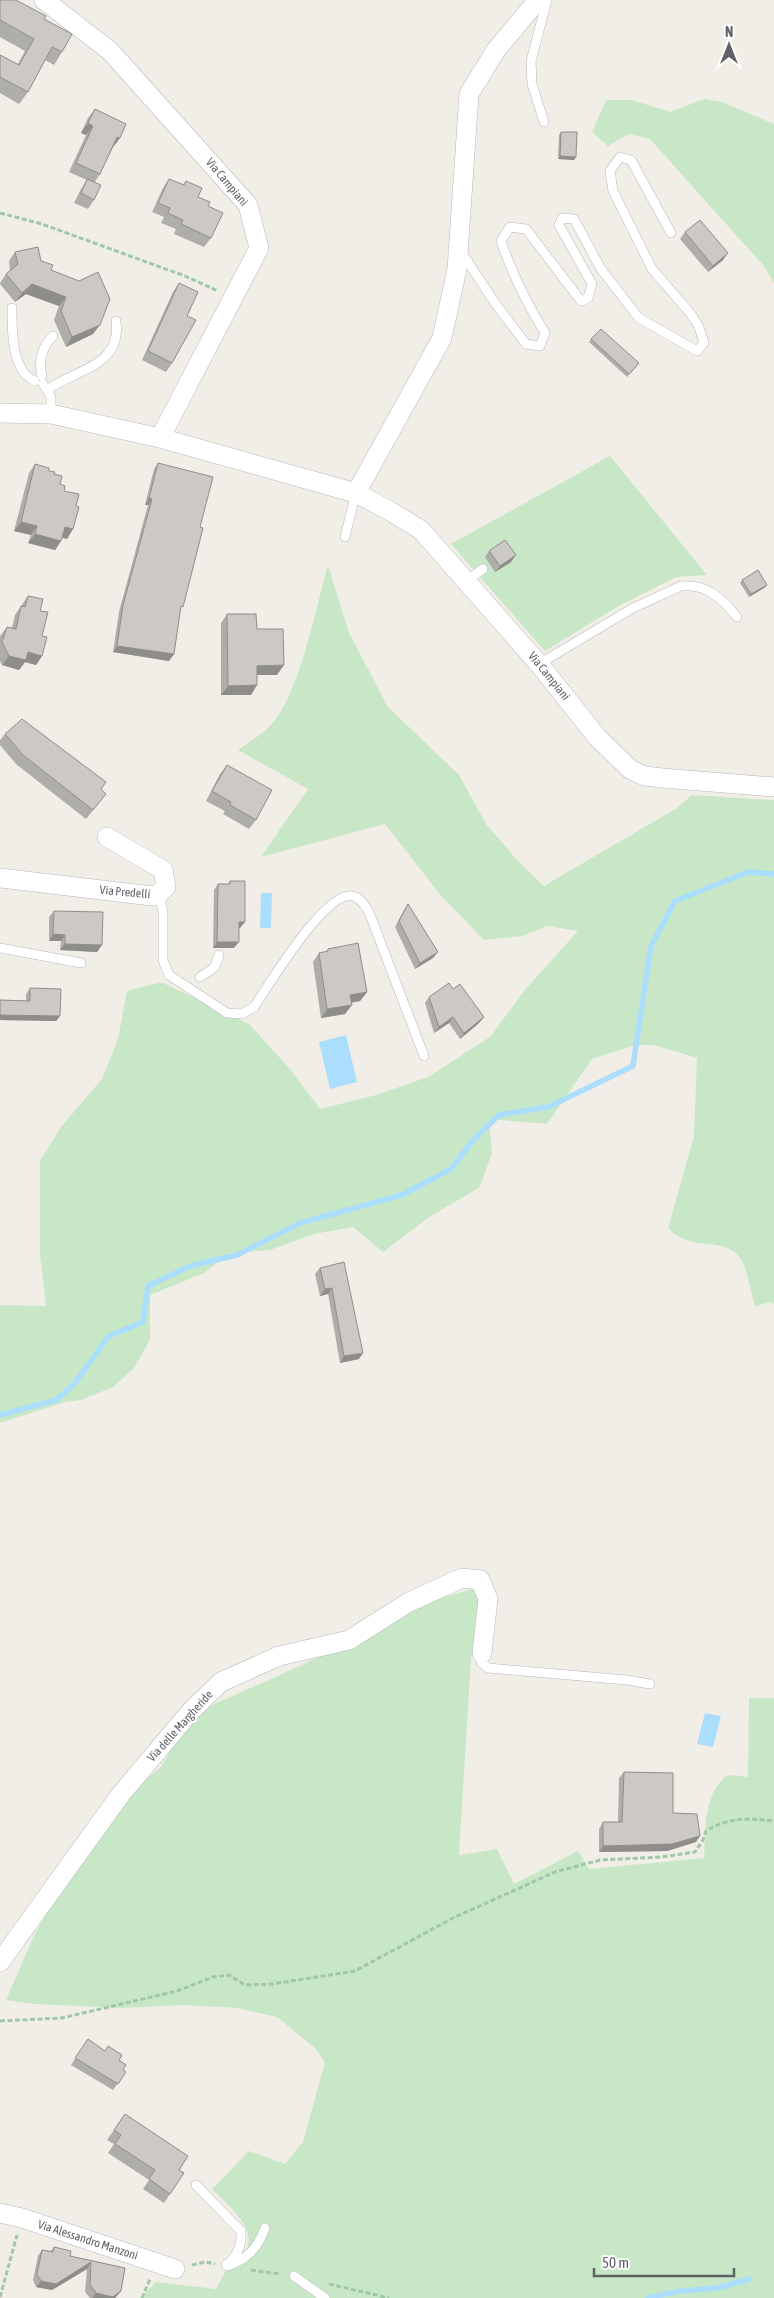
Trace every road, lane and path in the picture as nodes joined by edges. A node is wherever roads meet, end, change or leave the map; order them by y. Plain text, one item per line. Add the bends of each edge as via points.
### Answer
1 (44, 0) edge
2 (538, 0) edge
3 (546, 0) edge
4 (544, 122) dead end
5 (0, 213) edge
6 (671, 233) dead end
7 (459, 248) junction
8 (233, 298) junction
9 (12, 308) dead end
10 (116, 321) dead end
11 (53, 336) dead end
12 (42, 382) junction
13 (0, 414) edge
14 (51, 414) junction
15 (160, 438) junction
16 (356, 493) junction
17 (345, 536) dead end
18 (483, 569) dead end
19 (466, 581) junction
20 (737, 617) dead end
21 (539, 664) junction
22 (774, 788) edge
23 (107, 837) dead end
24 (0, 878) edge
25 (159, 894) junction
26 (0, 948) edge
27 (219, 955) dead end
28 (80, 964) dead end
29 (185, 986) junction
30 (424, 1056) dead end
31 (482, 1654) joint
32 (650, 1684) dead end
33 (774, 1821) edge
34 (0, 1962) edge
35 (0, 2021) edge
36 (196, 2185) dead end
37 (0, 2213) edge
38 (20, 2227) dead end
39 (265, 2228) dead end
40 (227, 2266) junction
41 (175, 2269) joint
42 (294, 2276) junction
43 (0, 2297) edge
44 (325, 2298) edge
45 (389, 2298) edge

1 - 8 street, Via Campiani via 110,51 248,205 259,248
2 - 7 street via 496,50 469,94
3 - 4 lane via 531,61 532,84
5 - 8 path via 42,224 122,253
6 - 7 lane via 632,160 620,157 610,171 613,191 652,270 700,327 704,343 697,351 639,318 601,269 574,219 562,218 559,225 592,284 588,298 581,301 526,230 510,227 501,241 532,312 545,332 540,346 526,344
7 - 16 street via 442,338
8 - 15 street, Via Campiani
9 - 12 lane via 12,331 20,366 29,378
10 - 12 lane via 118,335 107,358
11 - 12 lane via 44,346
12 - 14 lane via 51,397
13 - 14 street, Via Campiani
14 - 15 street, Via Campiani
15 - 16 street, Via Campiani
16 - 17 lane
16 - 19 street, Via Campiani via 421,530
18 - 19 lane
19 - 21 street, Via Campiani
20 - 21 lane via 725,601 708,590 682,586 631,609
21 - 22 street, Via Campiani via 598,737 631,770 645,776
23 - 25 street, Via Predelli via 163,870 166,887
24 - 25 street, Via Predelli via 152,896
25 - 29 lane via 163,912 164,960 169,975
26 - 28 lane
27 - 29 lane via 215,967
29 - 30 lane via 220,1010 242,1014 254,1007 304,933 337,898 352,895 360,898 369,912
31 - 32 lane via 482,1662 488,1668
31 - 34 street, Via delle Margheride via 488,1598 480,1580 462,1578 409,1602 348,1640 279,1656 221,1682 191,1711 121,1794
33 - 35 path via 746,1818 718,1822 706,1831 695,1852 600,1860 555,1872 453,1918 355,1971 272,1984 245,1985 229,1975 213,1977 178,1990 62,2018
36 - 40 lane via 241,2231 239,2250
37 - 41 street, Via Alessandro Manzoni
38 - 43 path
39 - 40 lane via 257,2247
40 - 41 path via 205,2262
40 - 42 path
42 - 44 lane
42 - 45 path

